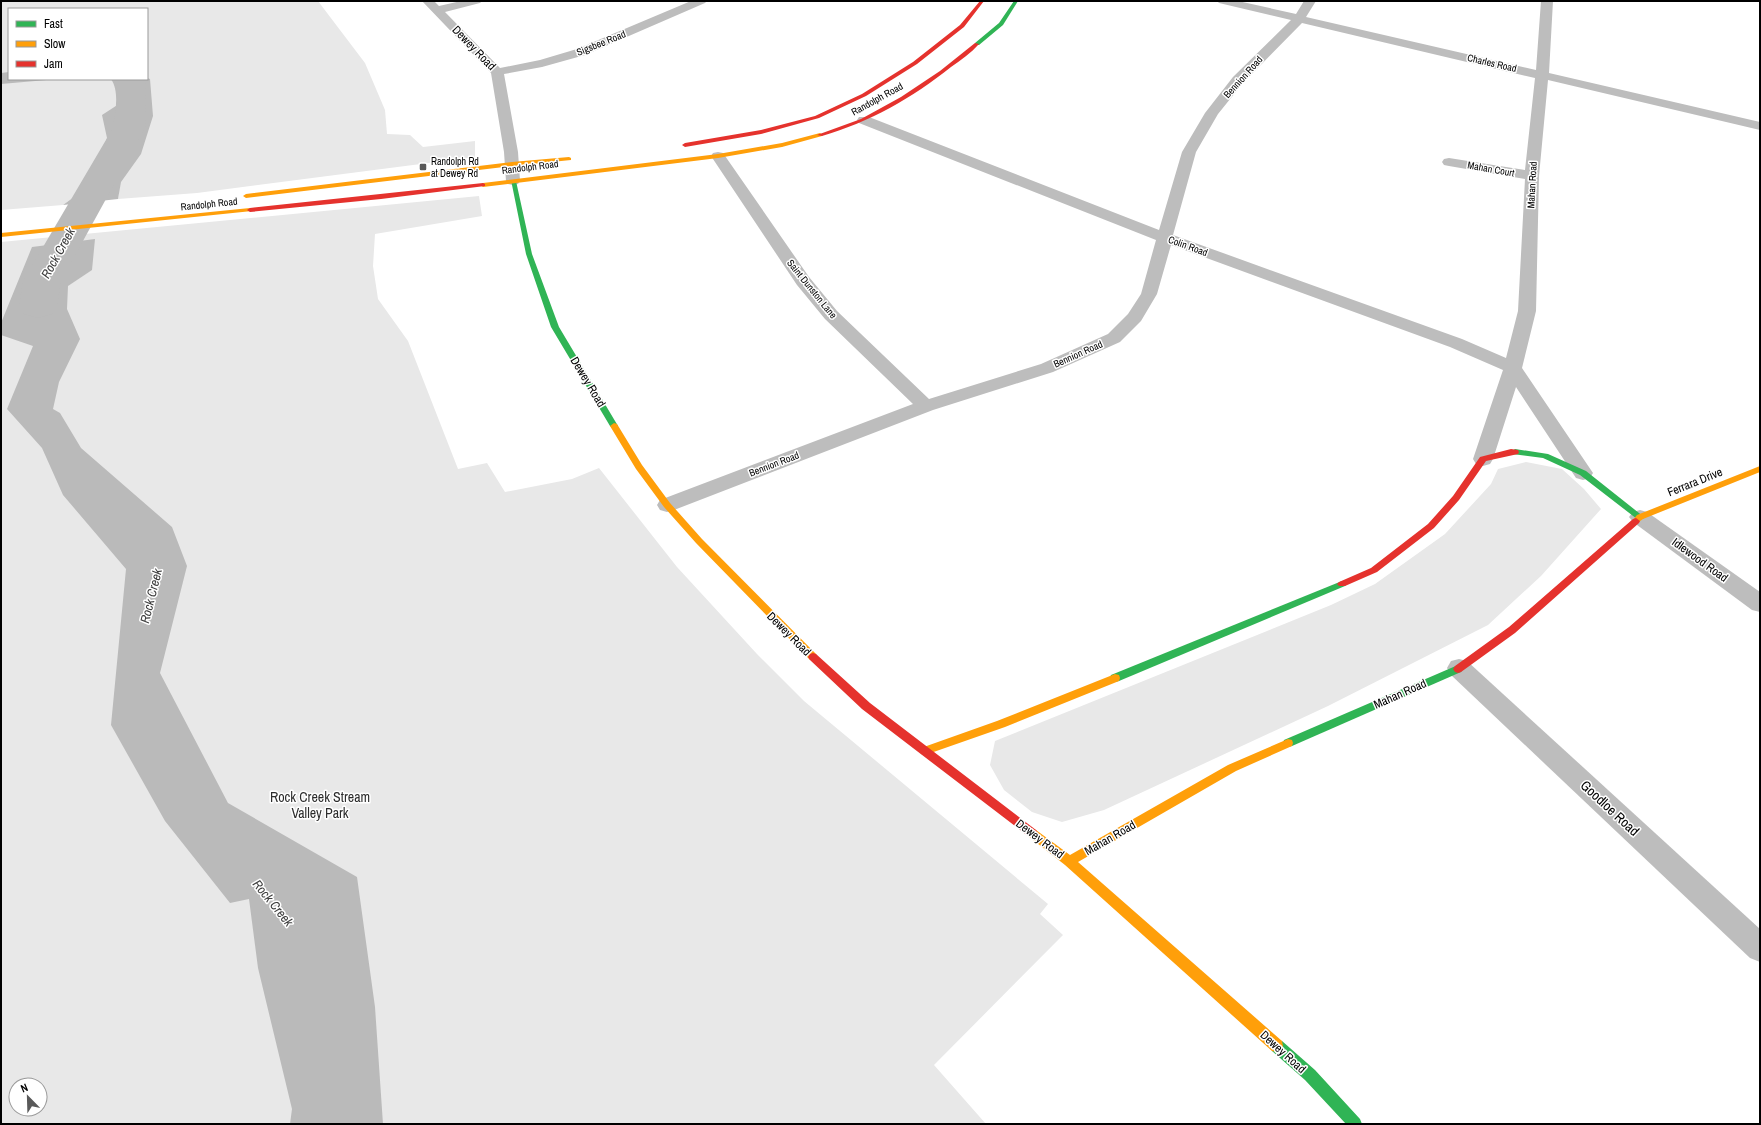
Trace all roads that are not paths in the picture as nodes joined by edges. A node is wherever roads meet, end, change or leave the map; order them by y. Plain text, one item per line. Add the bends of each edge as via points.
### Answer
1 (476, 1) edge
2 (701, 1) edge
3 (982, 1) edge
4 (1016, 1) edge
5 (1223, 1) edge
6 (1310, 1) edge
7 (1547, 1) edge
8 (432, 5) edge
9 (1298, 20) junction
10 (497, 72) junction
11 (1542, 76) junction
12 (864, 120) junction
13 (1760, 126) edge
14 (675, 146) dead end
15 (718, 156) junction
16 (576, 158) dead end
17 (1449, 162) dead end
18 (512, 164) junction
19 (1532, 176) junction
20 (513, 181) junction
21 (238, 197) dead end
22 (1, 235) edge
23 (1166, 238) junction
24 (1513, 368) junction
25 (926, 406) junction
26 (1483, 459) junction
27 (1760, 469) edge
28 (1583, 473) junction
29 (667, 505) junction
30 (1640, 517) junction
31 (1760, 604) edge
32 (1459, 668) junction
33 (925, 751) junction
34 (1069, 862) junction
35 (1760, 948) edge
36 (1355, 1124) edge

1 - 8 street
2 - 10 street, Sigsbee Road via 581,52
3 - 14 street, Randolph Road via 962,26 914,63 864,95 817,117 762,132
4 - 12 street, Randolph Road via 1001,24 965,54 900,101
5 - 9 street, Charles Road
6 - 9 street, Bennion Road
7 - 11 street, Mahan Road
8 - 10 street, Dewey Road
9 - 11 street, Charles Road
9 - 23 street, Bennion Road via 1238,80 1212,113 1189,152
10 - 18 street, Dewey Road
11 - 13 street, Charles Road
11 - 19 street, Mahan Road
12 - 15 street, Randolph Road via 825,134 782,145
12 - 23 street, Colin Road
15 - 20 street, Randolph Road
15 - 25 street, Saint Dunston Lane via 803,281 831,315
16 - 18 street, Randolph Road
17 - 19 street, Mahan Court
18 - 20 street, Dewey Road
18 - 21 street, Randolph Road
19 - 24 street, Mahan Road via 1527,311
20 - 22 street, Randolph Road via 381,197
20 - 29 street, Dewey Road via 528,254 555,327 639,467
23 - 24 street, Colin Road via 1456,342
23 - 25 street, Bennion Road via 1149,294 1136,317 1114,338 1047,368
24 - 26 street, Mahan Road
24 - 28 street
25 - 29 street, Bennion Road
26 - 28 street via 1511,452 1545,456
26 - 33 street, Mahan Road via 1456,498 1431,526 1374,570 1001,724
27 - 30 street, Ferrara Drive
28 - 30 street
29 - 33 street, Dewey Road via 805,650 866,706
30 - 31 street, Idlewood Road
30 - 32 street, Mahan Road via 1512,630
32 - 34 street, Mahan Road via 1232,768
32 - 35 street, Goodloe Road
33 - 34 street, Dewey Road
34 - 36 street, Dewey Road via 1310,1075

